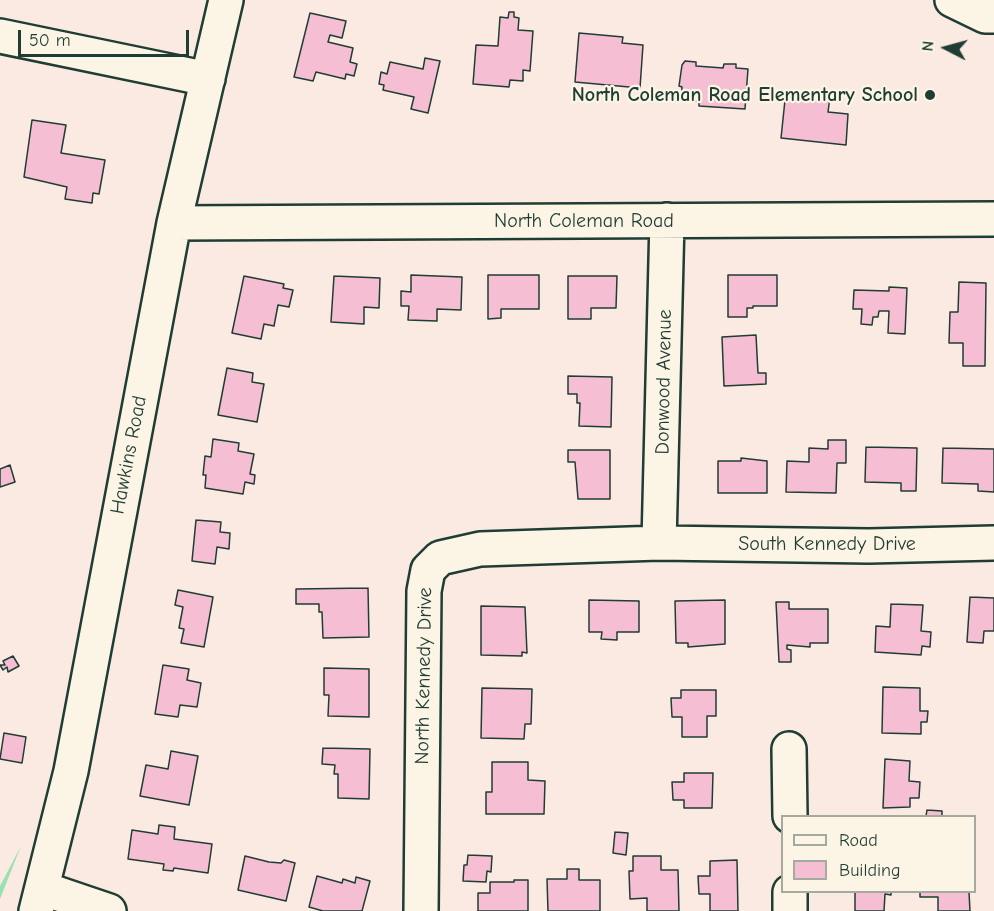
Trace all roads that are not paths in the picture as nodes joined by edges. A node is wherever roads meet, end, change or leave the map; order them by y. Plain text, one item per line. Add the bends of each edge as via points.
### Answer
1 (226, 0) edge
2 (952, 0) edge
3 (994, 16) edge
4 (0, 36) edge
5 (208, 79) junction
6 (994, 219) edge
7 (668, 220) junction
8 (174, 223) junction
9 (660, 543) junction
10 (994, 543) edge
11 (789, 749) dead end
12 (790, 815) edge
13 (790, 893) edge
14 (40, 900) edge
15 (109, 911) edge
16 (421, 911) edge
17 (790, 911) edge

1 - 5 street, Hawkins Road
2 - 3 street via 984,16
4 - 5 street
5 - 8 street, Hawkins Road
6 - 7 street, North Coleman Road
7 - 8 street, North Coleman Road
7 - 9 street, Donwood Avenue
8 - 14 street, Hawkins Road via 71,771
9 - 10 street, South Kennedy Drive
9 - 16 street, North Kennedy Drive via 480,549 440,558 428,570 424,591
11 - 12 street
13 - 17 street
14 - 15 street

